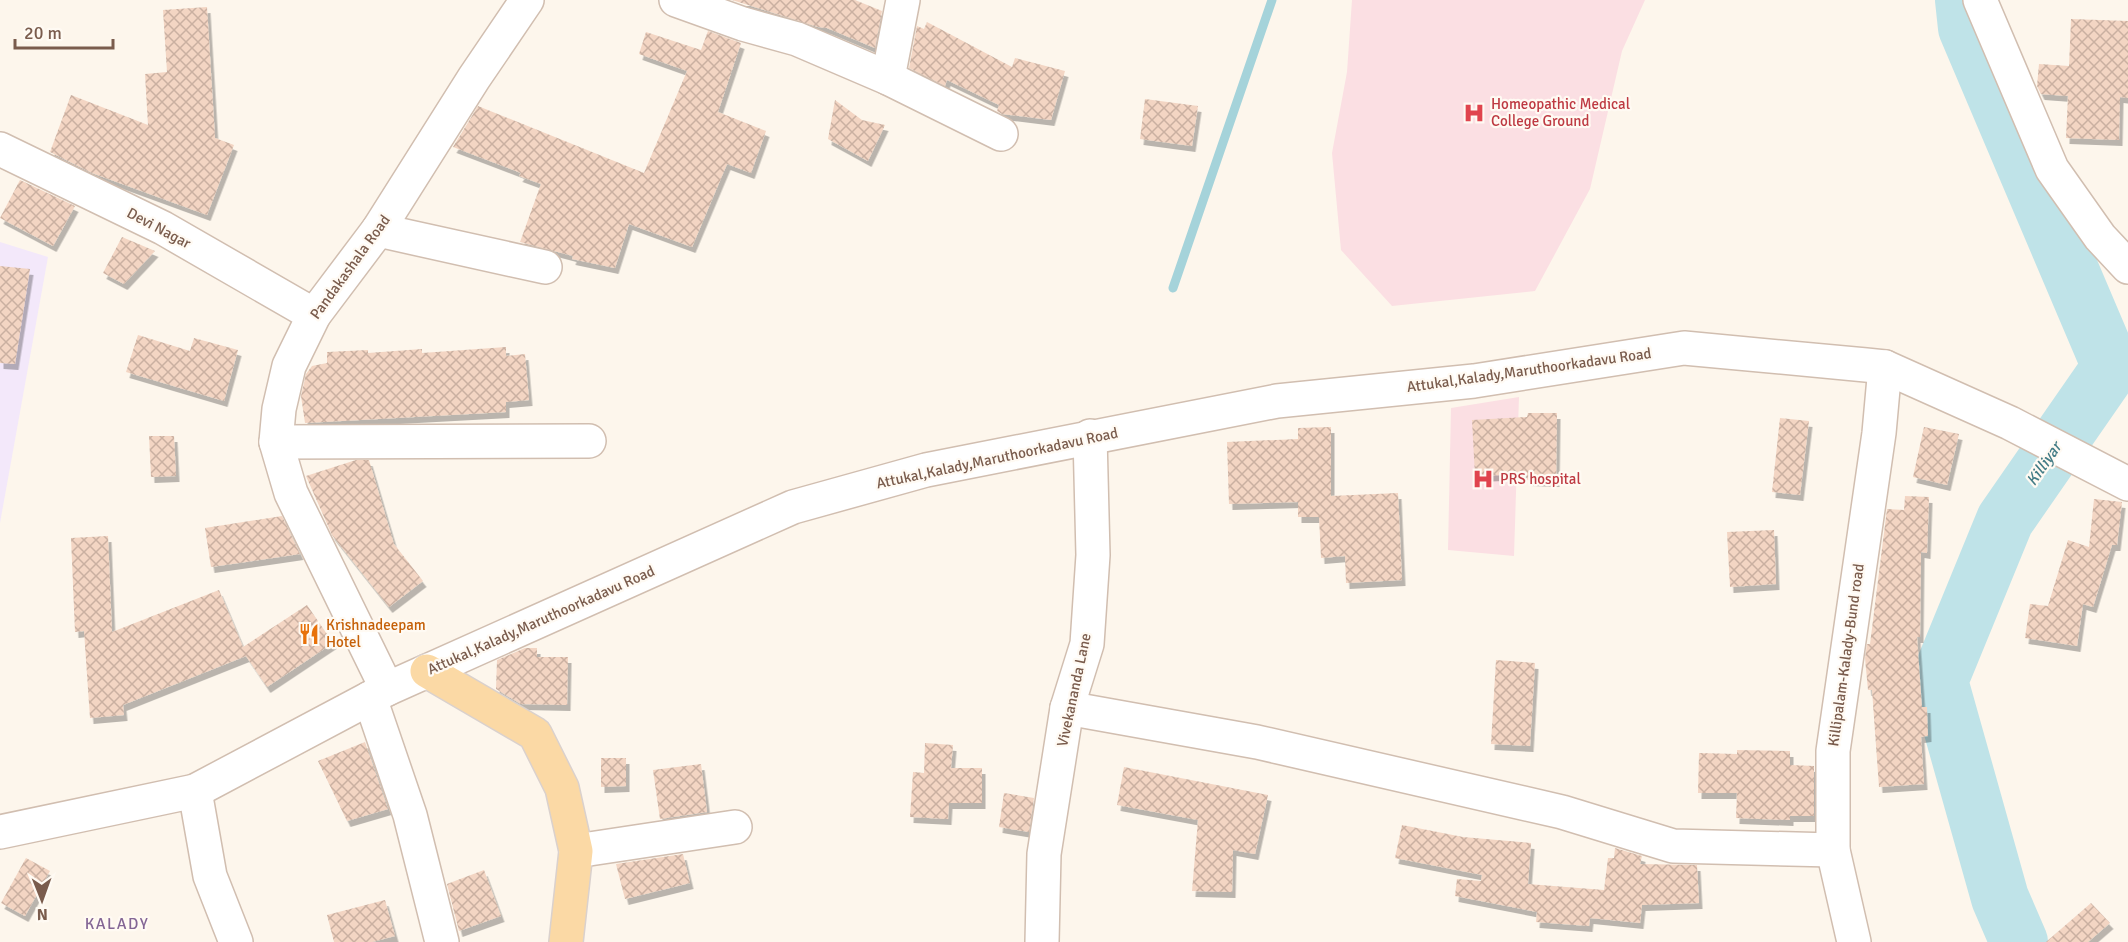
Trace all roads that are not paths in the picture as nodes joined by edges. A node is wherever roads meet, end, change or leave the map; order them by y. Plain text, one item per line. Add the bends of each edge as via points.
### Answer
1 (527, 0) edge
2 (676, 0) edge
3 (903, 0) edge
4 (1980, 0) edge
5 (888, 78) junction
6 (1001, 134) dead end
7 (0, 149) edge
8 (378, 230) junction
9 (544, 267) dead end
10 (2128, 267) edge
11 (314, 315) junction
12 (1885, 367) junction
13 (1090, 436) junction
14 (589, 441) dead end
15 (276, 442) junction
16 (2121, 480) edge
17 (427, 671) junction
18 (378, 694) junction
19 (1067, 708) junction
20 (195, 791) junction
21 (735, 827) dead end
22 (1, 840) edge
23 (1833, 850) junction
24 (576, 851) junction
25 (236, 942) edge
26 (442, 942) edge
27 (566, 942) edge
28 (1042, 942) edge
29 (1854, 942) edge

1 - 8 street, Pandakashala Road
2 - 5 street via 797,39
3 - 5 street
4 - 10 street via 2052,169 2100,237
5 - 6 street
7 - 11 street, Devi Nagar via 163,228
8 - 9 street
8 - 11 street, Pandakashala Road
11 - 15 street, Pandakashala Road via 289,366
12 - 13 street, Attukal,Kalady,Maruthoorkadavu Road via 1684,348 1474,381 1277,401
12 - 16 street, Attukal,Kalady,Maruthoorkadavu Road via 2010,423
12 - 23 street, Killipalam-Kalady-Bund road via 1833,751
13 - 17 street, Attukal,Kalady,Maruthoorkadavu Road via 926,470 793,507
13 - 19 street, Vivekananda Lane via 1093,555 1087,644
14 - 15 street
15 - 18 street, Pandakashala Road via 291,493
17 - 18 street, Attukal,Kalady,Maruthoorkadavu Road
17 - 24 main road via 535,734 562,788
18 - 20 street, Attukal,Kalady,Maruthoorkadavu Road
18 - 26 street, Pandakashala Road
19 - 23 street via 1257,741 1562,812 1673,846
19 - 28 street, Vivekananda Lane via 1044,854
20 - 22 street, Attukal,Kalady,Maruthoorkadavu Road
20 - 25 street via 210,876
21 - 24 street
23 - 29 street, Killipalam-Kalady-Bund road
24 - 27 main road

